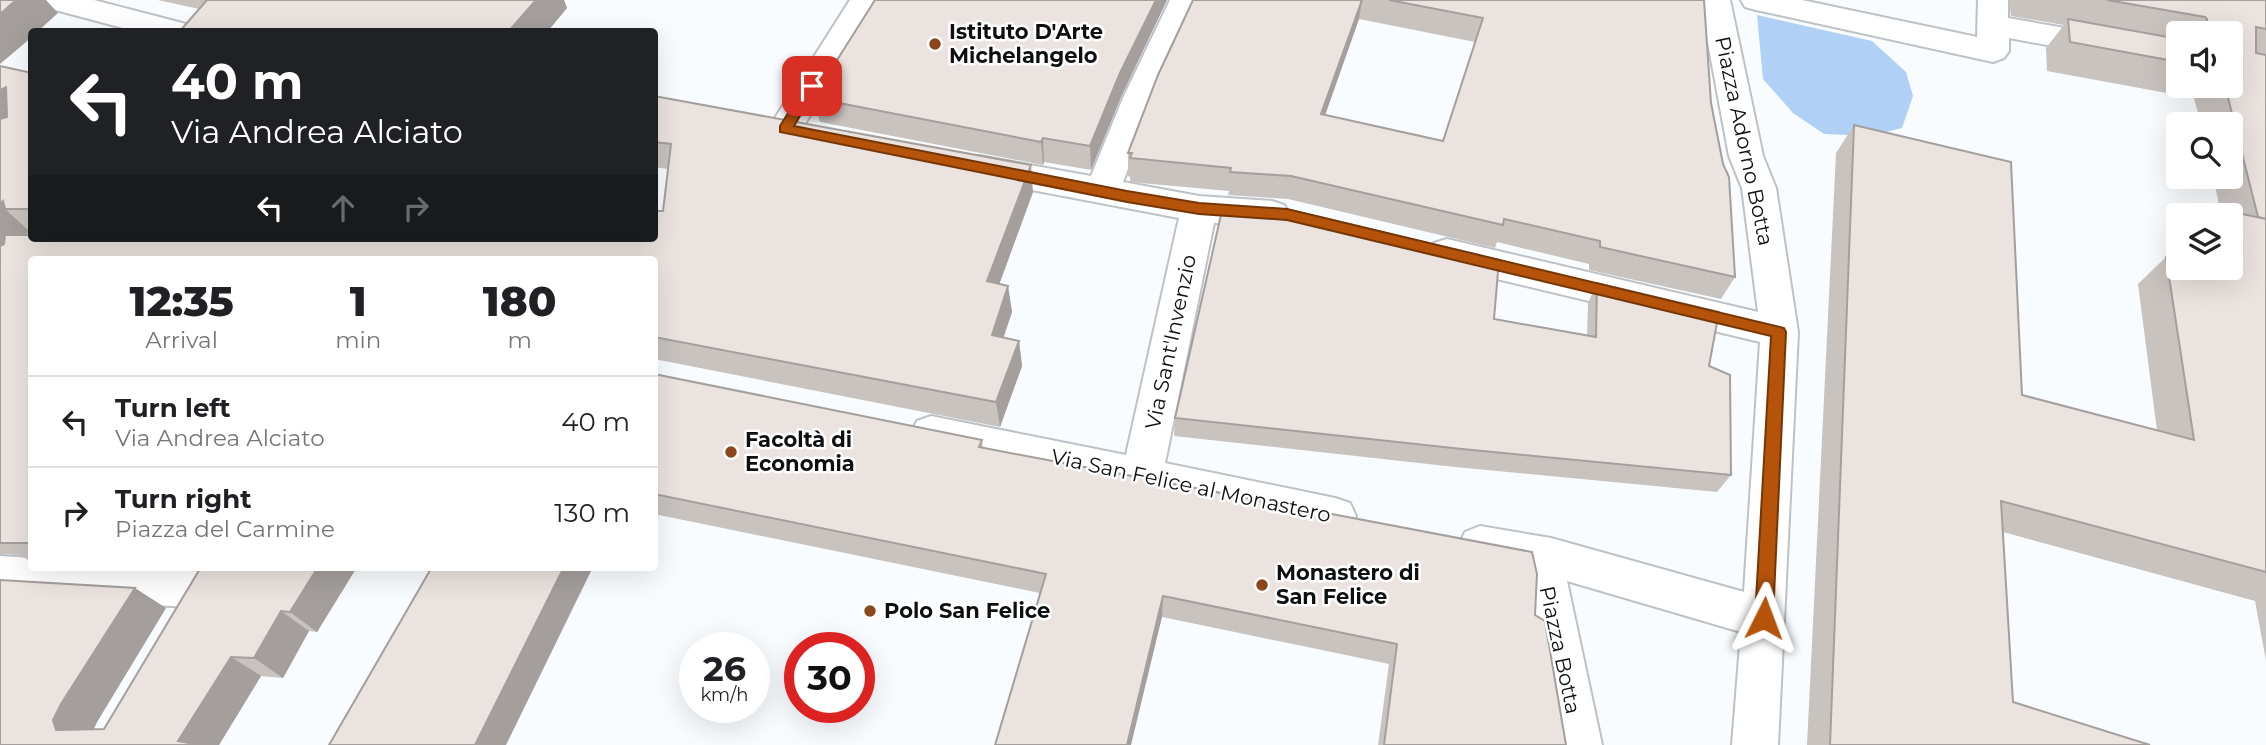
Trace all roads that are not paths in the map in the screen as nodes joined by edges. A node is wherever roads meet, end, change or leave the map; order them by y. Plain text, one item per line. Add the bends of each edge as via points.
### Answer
1 (55, 0) edge
2 (865, 0) edge
3 (1185, 0) edge
4 (1715, 0) edge
5 (1756, 0) edge
6 (1993, 25) edge
7 (163, 28) edge
8 (2166, 57) edge
9 (785, 129) edge
10 (944, 161) edge
11 (1102, 192) junction
12 (1199, 209) junction
13 (1300, 218) edge
14 (1420, 247) edge
15 (1779, 332) junction
16 (890, 425) edge
17 (1142, 475) junction
18 (1367, 523) edge
19 (1446, 539) edge
20 (1541, 556) junction
21 (0, 576) edge
22 (203, 593) edge
23 (1764, 618) junction
24 (1579, 745) edge
25 (1755, 745) edge

1 - 7 street
2 - 9 street
3 - 11 street
4 - 15 street, Piazza Adorno Botta via 1746,156 1759,188
5 - 6 street
6 - 8 street
10 - 11 street
11 - 12 street
12 - 13 street
12 - 17 street, Via Sant'Invenzio
14 - 15 street
15 - 23 street, Piazza Adorno Botta
16 - 17 street, Via San Felice al Monastero
17 - 18 street, Via San Felice al Monastero
19 - 20 street
20 - 23 street
20 - 24 street, Piazza Botta
21 - 22 street
23 - 25 street

